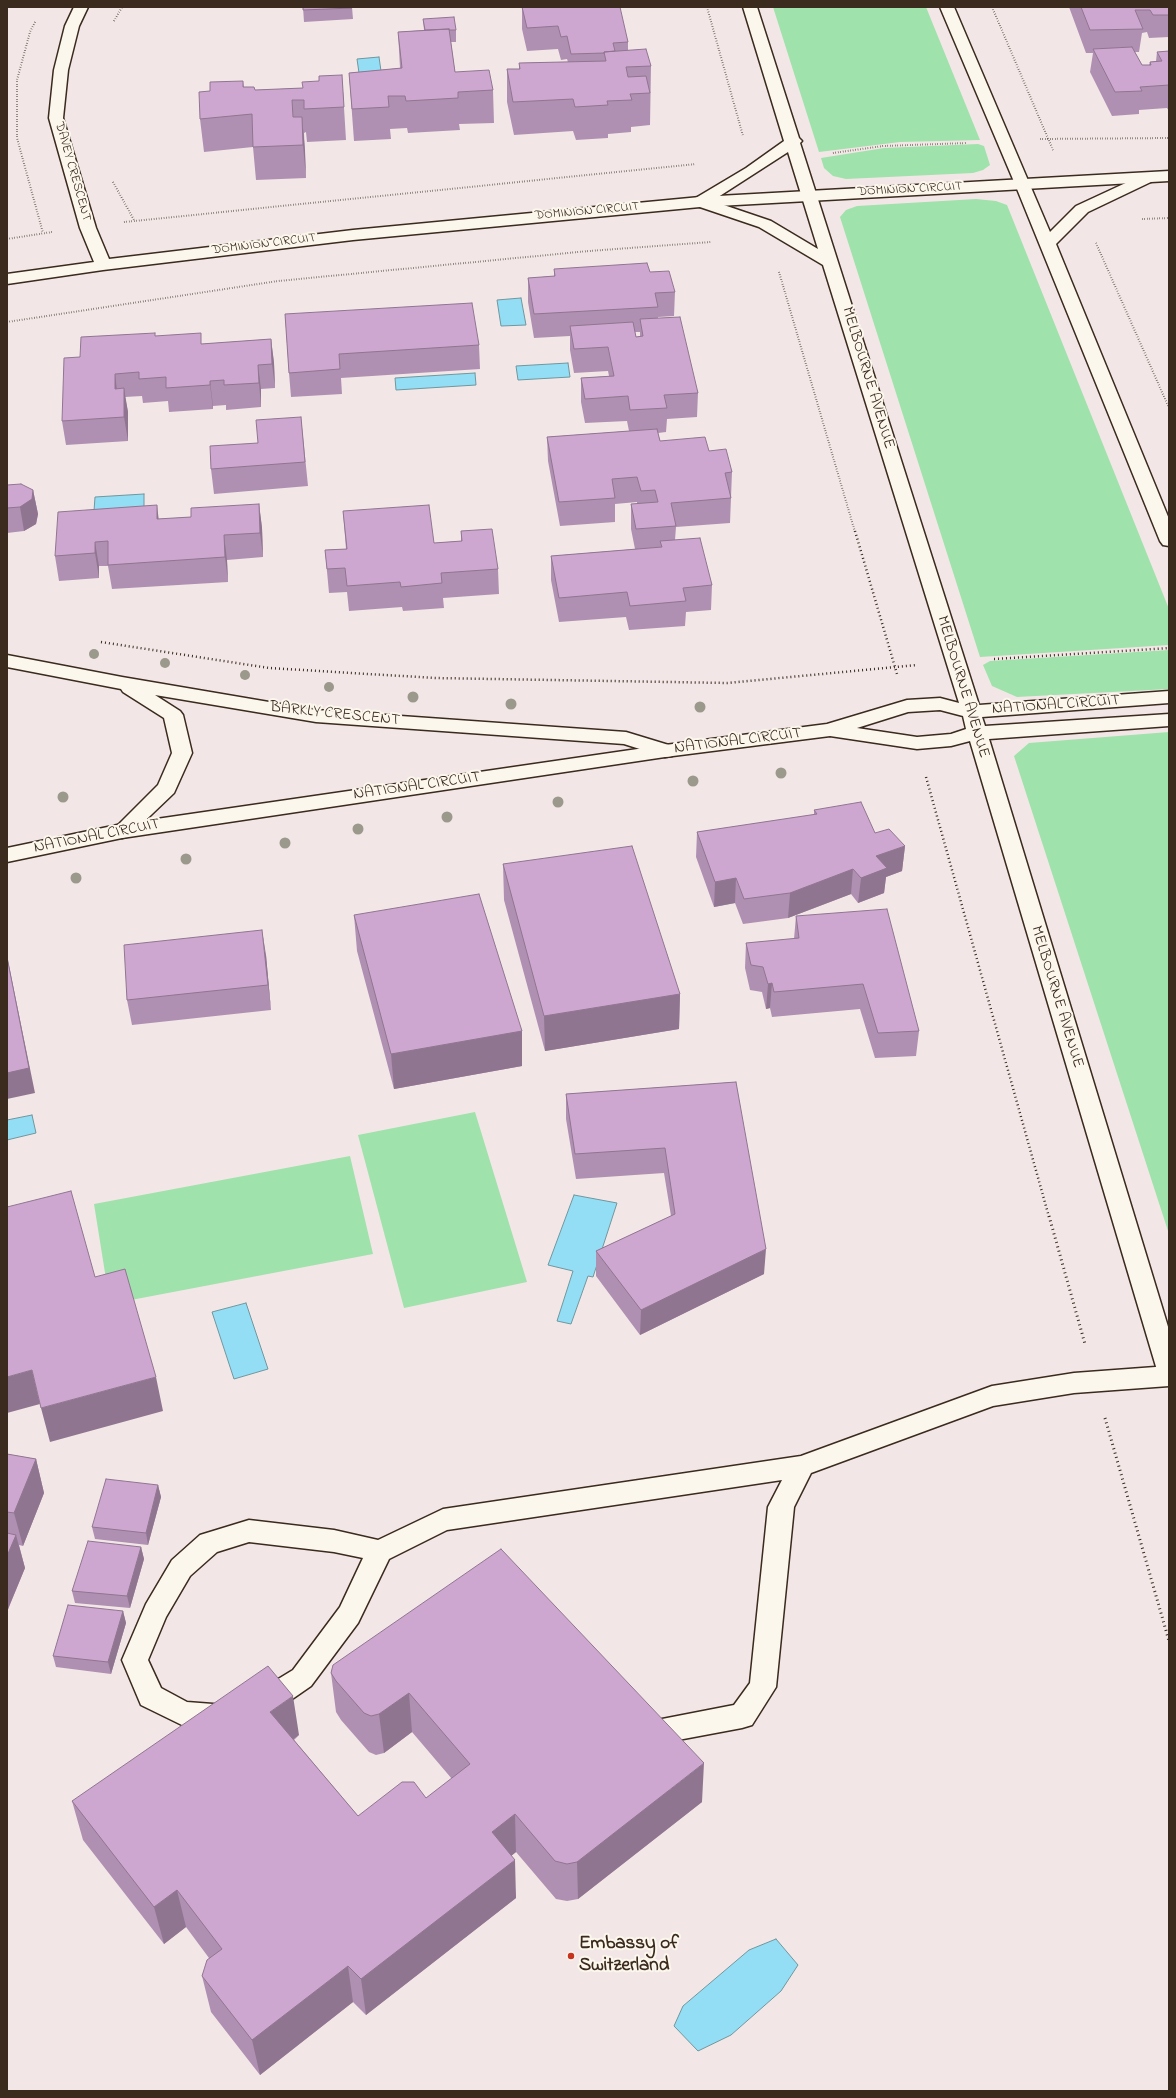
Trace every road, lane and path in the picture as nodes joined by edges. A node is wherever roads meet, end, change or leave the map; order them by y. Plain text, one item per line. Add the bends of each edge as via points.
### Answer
1 (81, 7) edge
2 (122, 7) edge
3 (707, 7) edge
4 (750, 7) edge
5 (947, 7) edge
6 (992, 7) edge
7 (111, 27) dead end
8 (1169, 138) edge
9 (1048, 139) junction
10 (1003, 141) junction
11 (796, 149) junction
12 (772, 157) junction
13 (702, 163) dead end
14 (1169, 176) edge
15 (1150, 177) junction
16 (113, 181) dead end
17 (1069, 181) junction
18 (1023, 184) junction
19 (810, 195) junction
20 (700, 202) junction
21 (1082, 209) junction
22 (134, 220) junction
23 (88, 228) junction
24 (7, 239) edge
25 (714, 242) dead end
26 (1047, 244) junction
27 (831, 263) junction
28 (103, 265) junction
29 (778, 268) dead end
30 (7, 279) edge
31 (7, 322) edge
32 (1169, 408) edge
33 (1169, 541) edge
34 (100, 642) dead end
35 (1169, 648) edge
36 (7, 661) edge
37 (956, 662) junction
38 (894, 666) junction
39 (122, 683) junction
40 (1169, 697) edge
41 (907, 706) junction
42 (970, 712) junction
43 (1169, 720) edge
44 (828, 730) junction
45 (976, 733) junction
46 (917, 743) junction
47 (665, 751) junction
48 (122, 831) junction
49 (7, 855) edge
50 (1169, 1370) edge
51 (1169, 1376) edge
52 (1095, 1381) junction
53 (802, 1466) junction
54 (380, 1551) junction
55 (1169, 1641) edge
56 (662, 1731) edge

1 - 23 street, DAVEY CRESCENT via 72,26 61,70 56,118
2 - 7 path
3 - 12 path via 750,159
4 - 11 street, MELBOURNE AVENUE
5 - 10 street
6 - 9 path
8 - 9 path
9 - 10 path
9 - 17 path
10 - 11 path
10 - 18 street
11 - 12 street
11 - 19 street, MELBOURNE AVENUE
12 - 20 street
13 - 22 path
14 - 15 street, DOMINION CIRCUIT
15 - 17 street, DOMINION CIRCUIT
15 - 21 street
16 - 22 path
17 - 18 street, DOMINION CIRCUIT
18 - 19 street, DOMINION CIRCUIT
18 - 26 street
19 - 20 street, DOMINION CIRCUIT
19 - 27 street, MELBOURNE AVENUE
20 - 27 street via 765,224
20 - 28 street, DOMINION CIRCUIT via 352,235
21 - 26 street
21 - 32 path
22 - 23 path
23 - 24 path
23 - 28 street, DAVEY CRESCENT
25 - 31 path via 589,251 278,281
26 - 33 street
27 - 37 street, MELBOURNE AVENUE
28 - 30 street, DOMINION CIRCUIT
29 - 38 path
34 - 38 path via 269,668 435,678 727,683
35 - 37 path
36 - 39 street, BARKLY CRESCENT
37 - 38 path
37 - 42 street, MELBOURNE AVENUE
38 - 41 path
39 - 47 street, BARKLY CRESCENT via 316,716 626,738
39 - 48 street via 173,715 182,753 168,788
40 - 42 street, NATIONAL CIRCUIT
41 - 42 street, NATIONAL CIRCUIT via 940,704
41 - 44 street, NATIONAL CIRCUIT
42 - 45 street, MELBOURNE AVENUE
43 - 45 street, NATIONAL CIRCUIT
44 - 46 street, NATIONAL CIRCUIT
44 - 47 street, NATIONAL CIRCUIT
45 - 46 street, NATIONAL CIRCUIT via 951,740
45 - 50 street, MELBOURNE AVENUE
46 - 52 path
47 - 48 street, NATIONAL CIRCUIT
48 - 49 street, NATIONAL CIRCUIT
51 - 52 street
52 - 53 street via 992,1396
52 - 55 path
53 - 54 street via 444,1520
53 - 56 street via 781,1507 763,1687 742,1716
54 - 54 street via 349,1615 302,1678 242,1718 184,1714 151,1696 135,1660 155,1612 181,1568 209,1543 250,1531 334,1541

